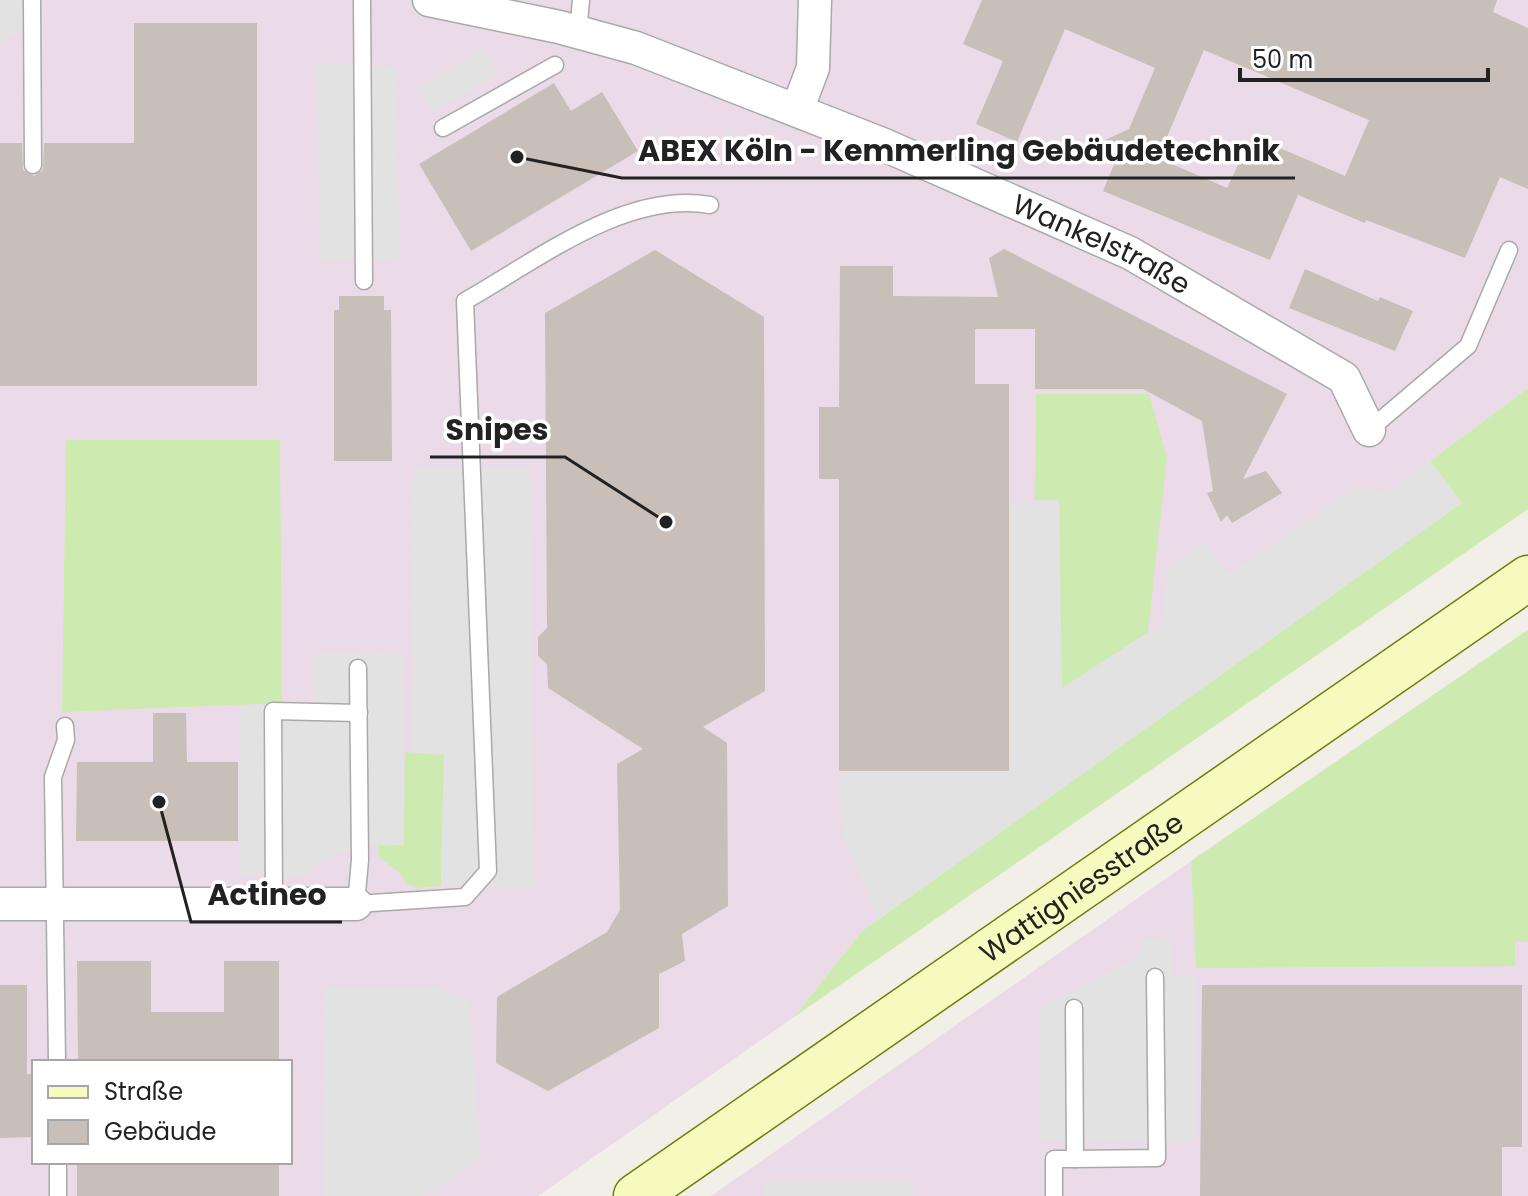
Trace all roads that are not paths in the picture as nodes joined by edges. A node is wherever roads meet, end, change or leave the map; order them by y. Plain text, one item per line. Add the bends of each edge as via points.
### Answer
1 (32, 0) edge
2 (362, 0) edge
3 (429, 0) edge
4 (581, 0) edge
5 (815, 0) edge
6 (578, 33) junction
7 (555, 65) dead end
8 (797, 110) junction
9 (443, 128) dead end
10 (33, 165) dead end
11 (710, 205) dead end
12 (1509, 250) dead end
13 (364, 281) dead end
14 (1369, 430) joint
15 (1528, 578) edge
16 (358, 668) dead end
17 (359, 713) junction
18 (65, 726) dead end
19 (56, 902) junction
20 (0, 904) edge
21 (356, 904) junction
22 (274, 906) junction
23 (1155, 977) dead end
24 (1074, 1008) dead end
25 (57, 1060) edge
26 (1075, 1159) junction
27 (58, 1164) edge
28 (58, 1196) edge
29 (636, 1196) edge
30 (1054, 1196) edge

1 - 10 lane
2 - 13 lane
3 - 6 street, Wankelstraße
4 - 6 lane
5 - 8 street via 813,68
6 - 8 street, Wankelstraße via 636,48
7 - 9 lane
8 - 14 street, Wankelstraße via 1130,253 1344,378
11 - 21 lane via 682,200 647,206 598,225 465,301 488,871 465,897
12 - 14 lane via 1468,346
15 - 29 main road, Wattigniesstraße
16 - 17 lane
17 - 21 lane
17 - 22 lane via 273,711
18 - 19 lane via 66,740 53,777
19 - 20 street
19 - 22 street
19 - 25 lane
21 - 22 street
23 - 26 lane via 1157,1158
24 - 26 lane
26 - 30 lane via 1054,1159
27 - 28 lane

